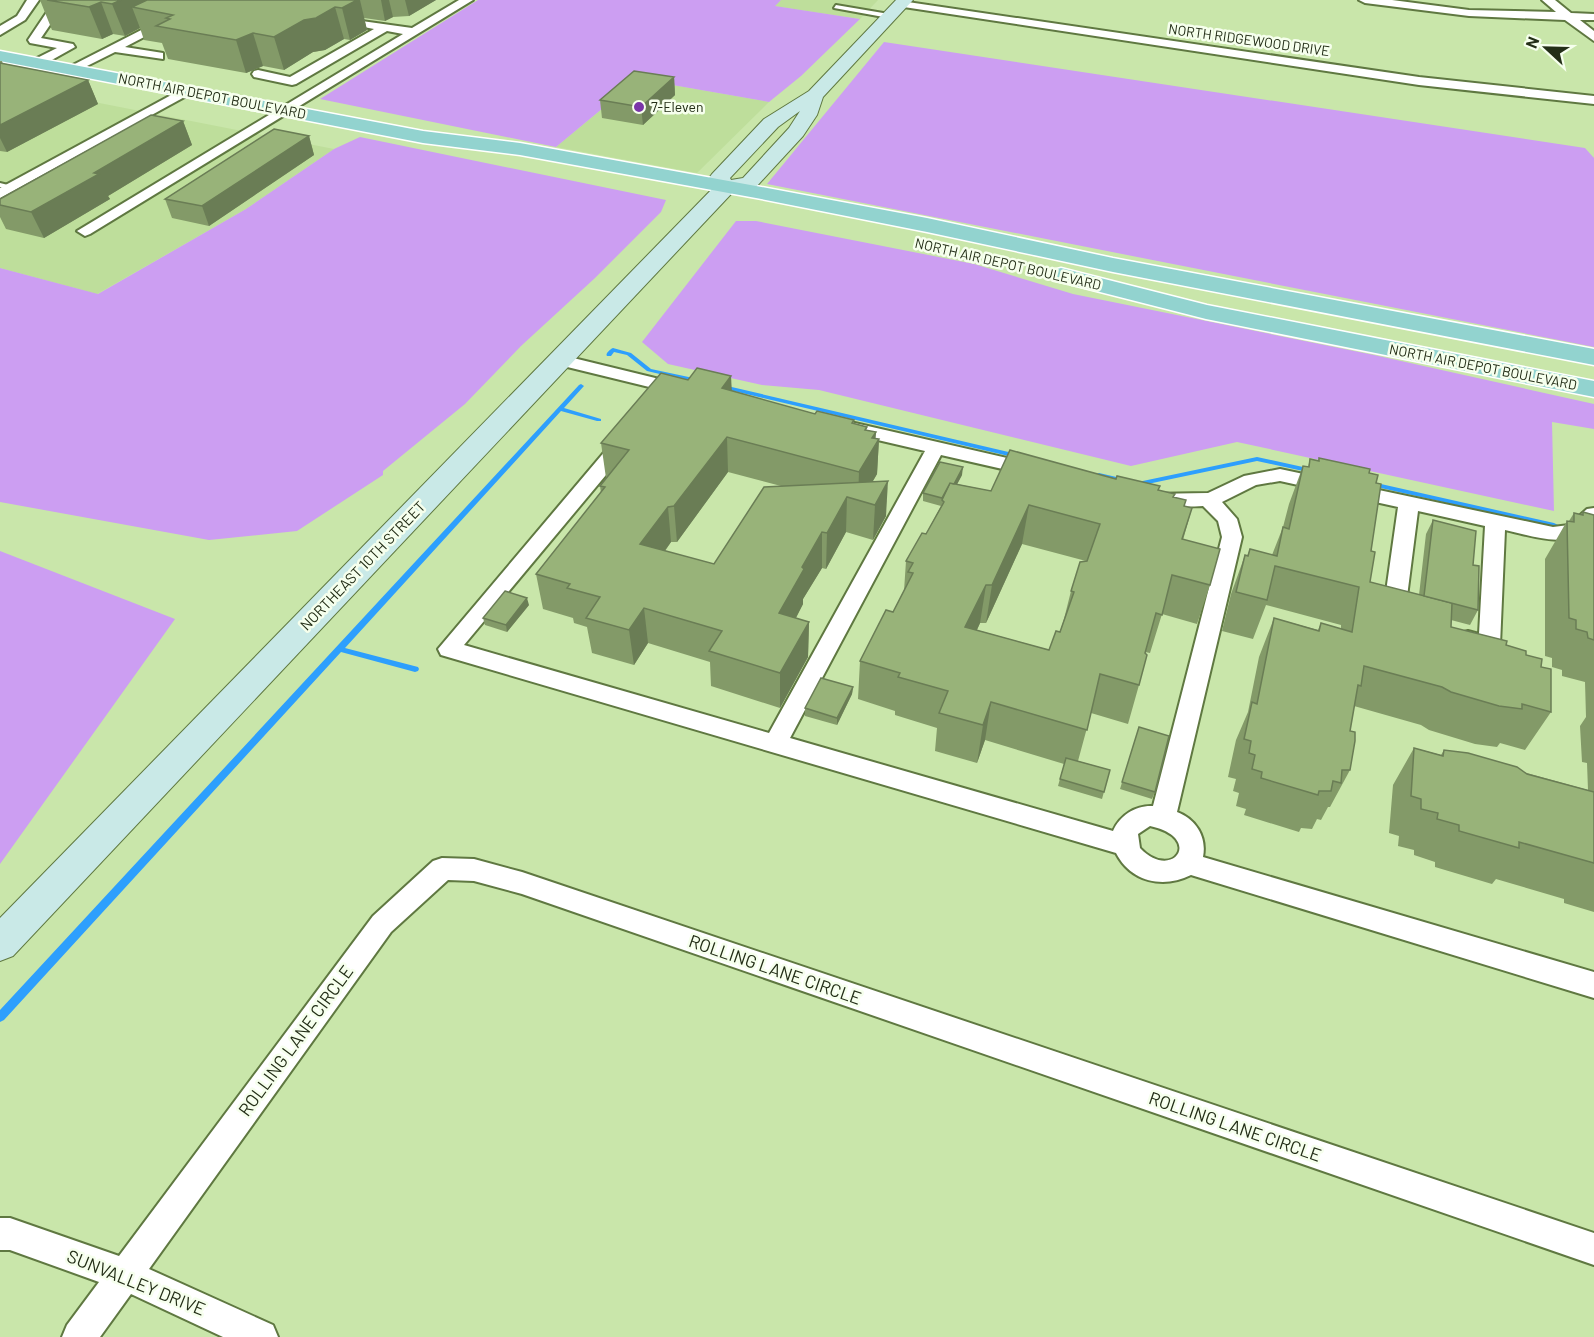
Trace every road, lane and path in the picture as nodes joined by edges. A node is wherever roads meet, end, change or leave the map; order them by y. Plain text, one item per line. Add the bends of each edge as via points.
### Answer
1 (33, 0) edge
2 (61, 0) edge
3 (209, 0) edge
4 (467, 0) edge
5 (843, 0) edge
6 (1365, 0) edge
7 (1548, 0) edge
8 (898, 7) edge
9 (327, 17) edge
10 (1570, 17) junction
11 (1594, 17) edge
12 (385, 27) junction
13 (0, 31) edge
14 (415, 32) junction
15 (1594, 37) edge
16 (113, 48) junction
17 (0, 56) edge
18 (159, 57) dead end
19 (37, 63) junction
20 (71, 69) junction
21 (258, 74) dead end
22 (186, 91) junction
23 (1594, 100) edge
24 (284, 110) junction
25 (6, 186) edge
26 (0, 195) edge
27 (719, 195) junction
28 (85, 231) dead end
29 (1214, 284) junction
30 (1206, 312) junction
31 (1594, 357) edge
32 (561, 360) junction
33 (669, 387) junction
34 (1594, 390) edge
35 (704, 395) edge
36 (654, 405) edge
37 (639, 423) edge
38 (832, 424) edge
39 (936, 447) junction
40 (1051, 475) edge
41 (1132, 495) edge
42 (1208, 499) junction
43 (1409, 502) junction
44 (1594, 514) edge
45 (1495, 522) junction
46 (1415, 626) edge
47 (1447, 634) edge
48 (776, 744) junction
49 (1163, 817) junction
50 (1126, 845) junction
51 (1188, 863) junction
52 (0, 944) edge
53 (1594, 985) edge
54 (3, 1230) edge
55 (1594, 1249) edge
56 (124, 1274) junction
57 (79, 1337) edge
58 (261, 1337) edge

1 - 13 street via 21,18
2 - 19 street via 34,40 69,47
3 - 16 street
4 - 14 street
5 - 8 lane via 836,8
6 - 10 street via 1469,13
7 - 10 street
8 - 23 street, NORTH RIDGEWOOD DRIVE via 1419,81
8 - 27 main road, NORTHEAST 10TH STREET via 815,95 796,132 749,183
9 - 12 street
10 - 11 street
10 - 15 street
12 - 14 street
12 - 21 street via 292,81
14 - 24 street
16 - 18 street
16 - 20 street
17 - 19 main road, NORTH AIR DEPOT BOULEVARD
19 - 20 main road, NORTH AIR DEPOT BOULEVARD
20 - 22 main road, NORTH AIR DEPOT BOULEVARD
22 - 24 main road, NORTH AIR DEPOT BOULEVARD
22 - 25 street
24 - 27 main road, NORTH AIR DEPOT BOULEVARD via 423,137 531,166
24 - 28 street
25 - 26 street
27 - 29 main road, NORTH AIR DEPOT BOULEVARD via 927,225
27 - 30 main road, NORTH AIR DEPOT BOULEVARD
27 - 32 main road, NORTHEAST 10TH STREET
29 - 30 main road
29 - 31 main road, NORTH AIR DEPOT BOULEVARD
30 - 34 main road, NORTH AIR DEPOT BOULEVARD
32 - 33 street
32 - 52 main road, NORTHEAST 10TH STREET
33 - 35 street
33 - 36 street
37 - 48 street via 449,649
38 - 39 street
39 - 40 street
39 - 48 street
41 - 42 street via 1182,501
42 - 43 street via 1251,480 1280,475
42 - 49 street via 1227,519 1232,537
43 - 45 street
43 - 46 street via 1393,621
44 - 45 street via 1575,531 1553,534
45 - 47 street via 1489,645
48 - 50 street
49 - 50 street via 1139,818 1131,823 1126,830
49 - 51 street via 1189,834 1193,853
50 - 51 street via 1132,857 1151,870 1174,871
51 - 53 street
54 - 56 street, SUNVALLEY DRIVE
55 - 56 street, ROLLING LANE CIRCLE via 522,884 474,870 442,869 382,924
56 - 57 street, ROLLING LANE CIRCLE
56 - 58 street, SUNVALLEY DRIVE

